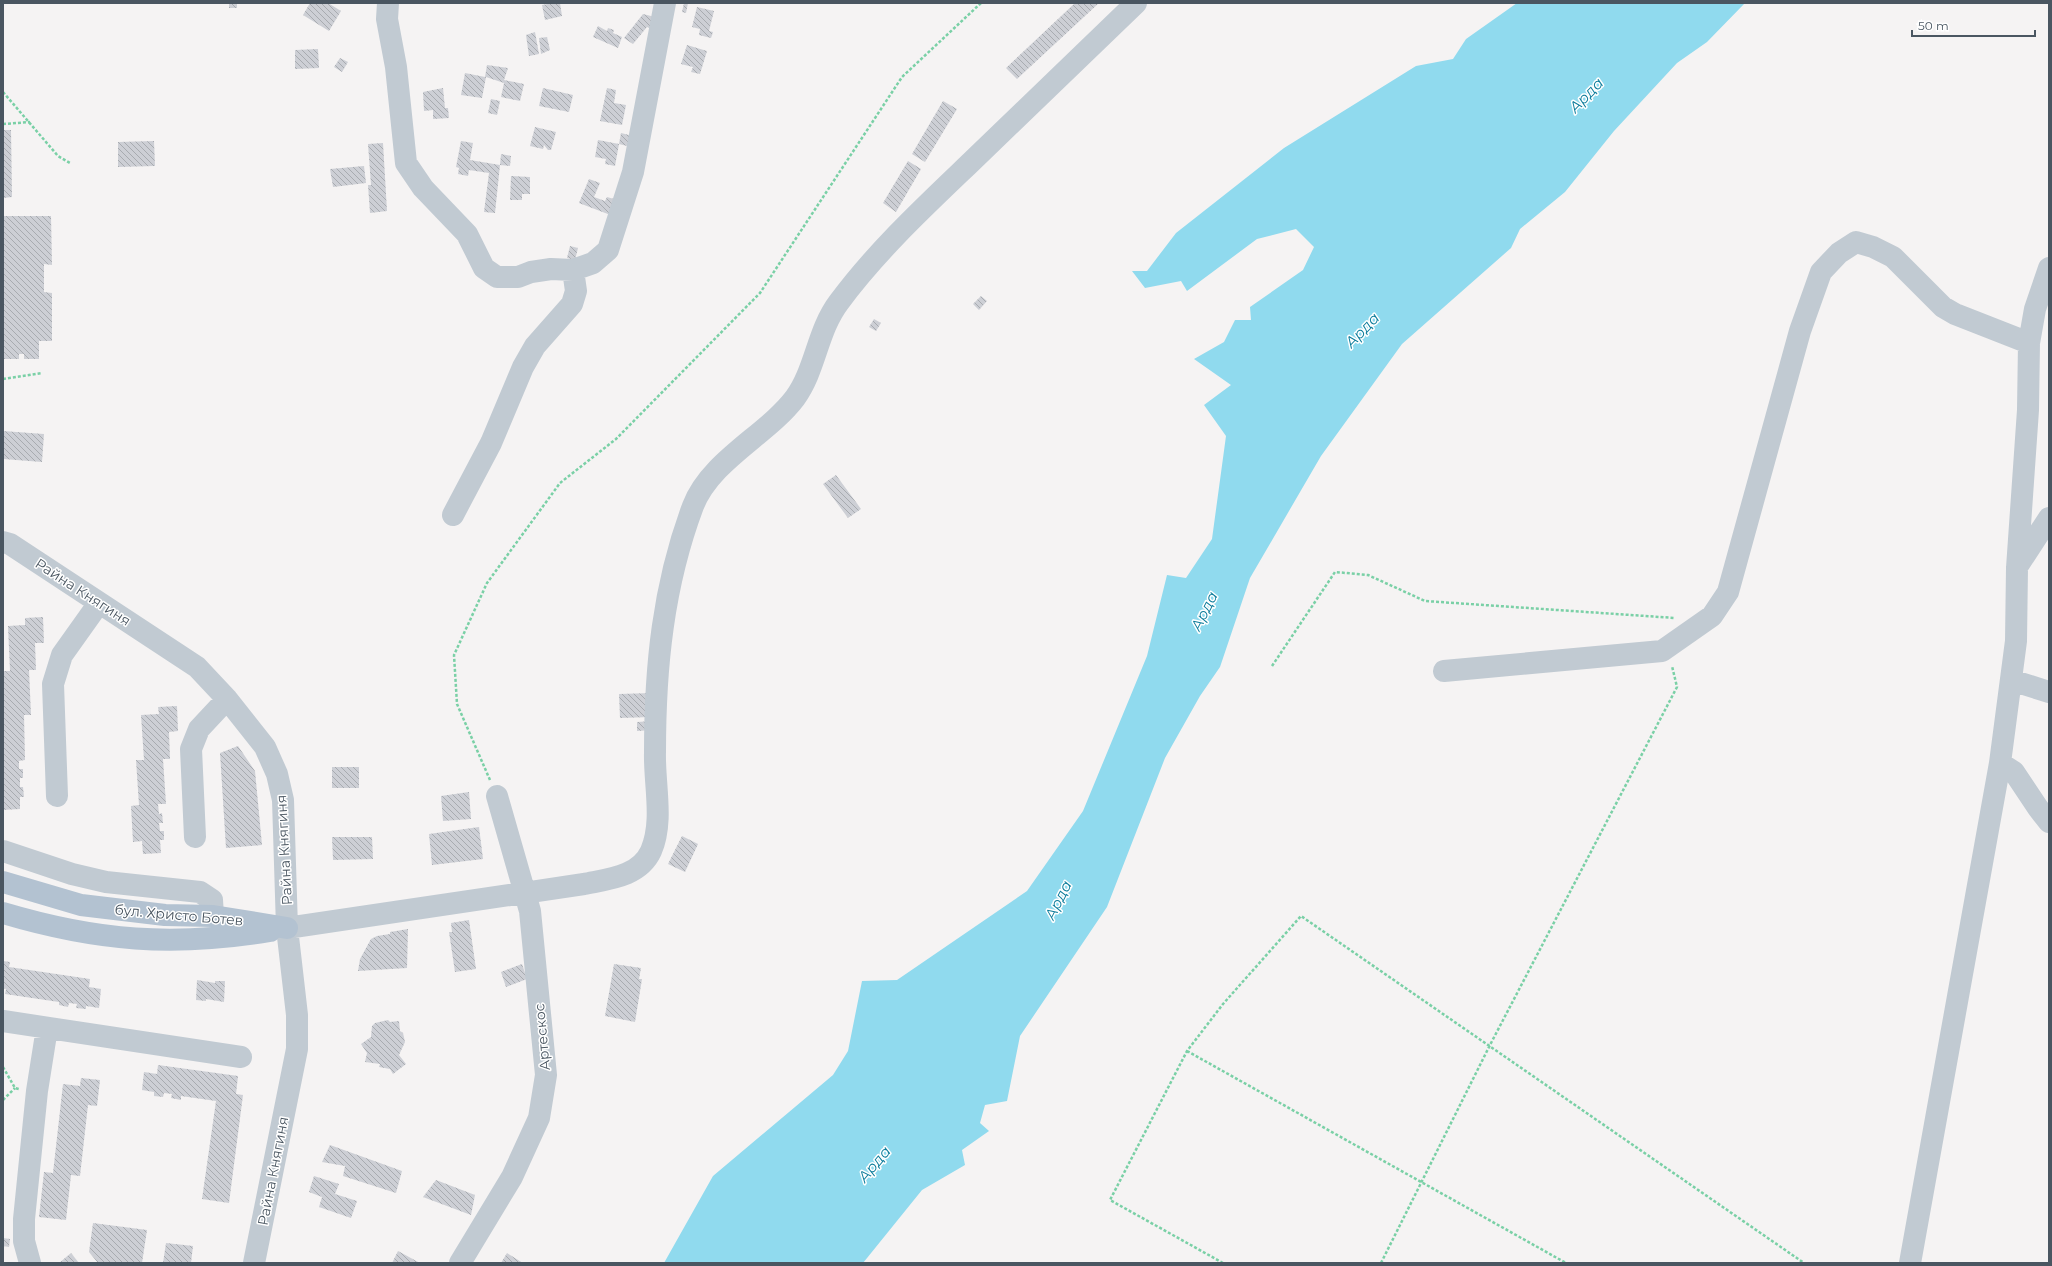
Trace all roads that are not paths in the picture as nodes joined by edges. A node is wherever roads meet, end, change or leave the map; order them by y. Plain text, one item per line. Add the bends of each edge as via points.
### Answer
1 (388, 3) edge
2 (665, 3) edge
3 (1136, 3) edge
4 (2049, 268) edge
5 (573, 270) junction
6 (2029, 343) junction
7 (453, 515) dead end
8 (2049, 518) edge
9 (3, 542) edge
10 (2017, 568) junction
11 (99, 603) junction
12 (1444, 671) dead end
13 (2011, 680) junction
14 (2049, 692) edge
15 (228, 699) junction
16 (2000, 763) junction
17 (57, 796) dead end
18 (497, 796) road end
19 (2049, 822) edge
20 (195, 837) dead end
21 (3, 851) edge
22 (3, 882) edge
23 (526, 893) junction
24 (3, 912) edge
25 (213, 916) junction
26 (287, 928) junction
27 (3, 1021) edge
28 (47, 1028) junction
29 (241, 1057) dead end
30 (30, 1263) edge
31 (254, 1263) edge
32 (460, 1263) edge
33 (1910, 1263) edge

1 - 5 street via 387,19 396,67 406,163 423,188 467,234 484,268 497,277 518,277 530,272 551,269
2 - 5 street via 633,172 608,250 593,263
3 - 23 street via 899,232 830,314 802,388 793,400 736,452 697,498 676,558 660,643 655,752 657,813 650,852 643,862 620,877
4 - 6 street via 2035,309
5 - 7 street via 576,291 572,304 532,351 491,443
6 - 10 street via 2028,410
6 - 12 street via 1942,307 1894,257 1856,242 1839,253 1821,272 1800,331 1728,592 1712,616 1662,651
8 - 10 street
9 - 11 street, Райна Княгиня via 10,544
10 - 13 street via 2016,641
11 - 15 street, Райна Княгиня via 197,667
11 - 17 street via 62,655 53,684
13 - 14 street
13 - 16 street
15 - 20 street via 199,729 191,749
15 - 26 street, Райна Княгиня via 265,747 277,774 284,800
16 - 19 street via 2014,772
16 - 33 street
18 - 23 street, Артескос
21 - 25 street via 72,874 106,882 200,892 212,900
22 - 25 main road, бул. Христо Ботев via 81,905 165,915
23 - 26 street
23 - 32 street, Артескос via 530,911 546,1075 539,1118 512,1177
24 - 26 main road, бул. Христо Ботев via 78,932 151,940 228,938
25 - 26 main road, бул. Христо Ботев
26 - 31 street, Райна Княгиня via 297,1016 297,1049
27 - 28 street
28 - 29 street
28 - 30 street via 37,1091 24,1219 24,1241

